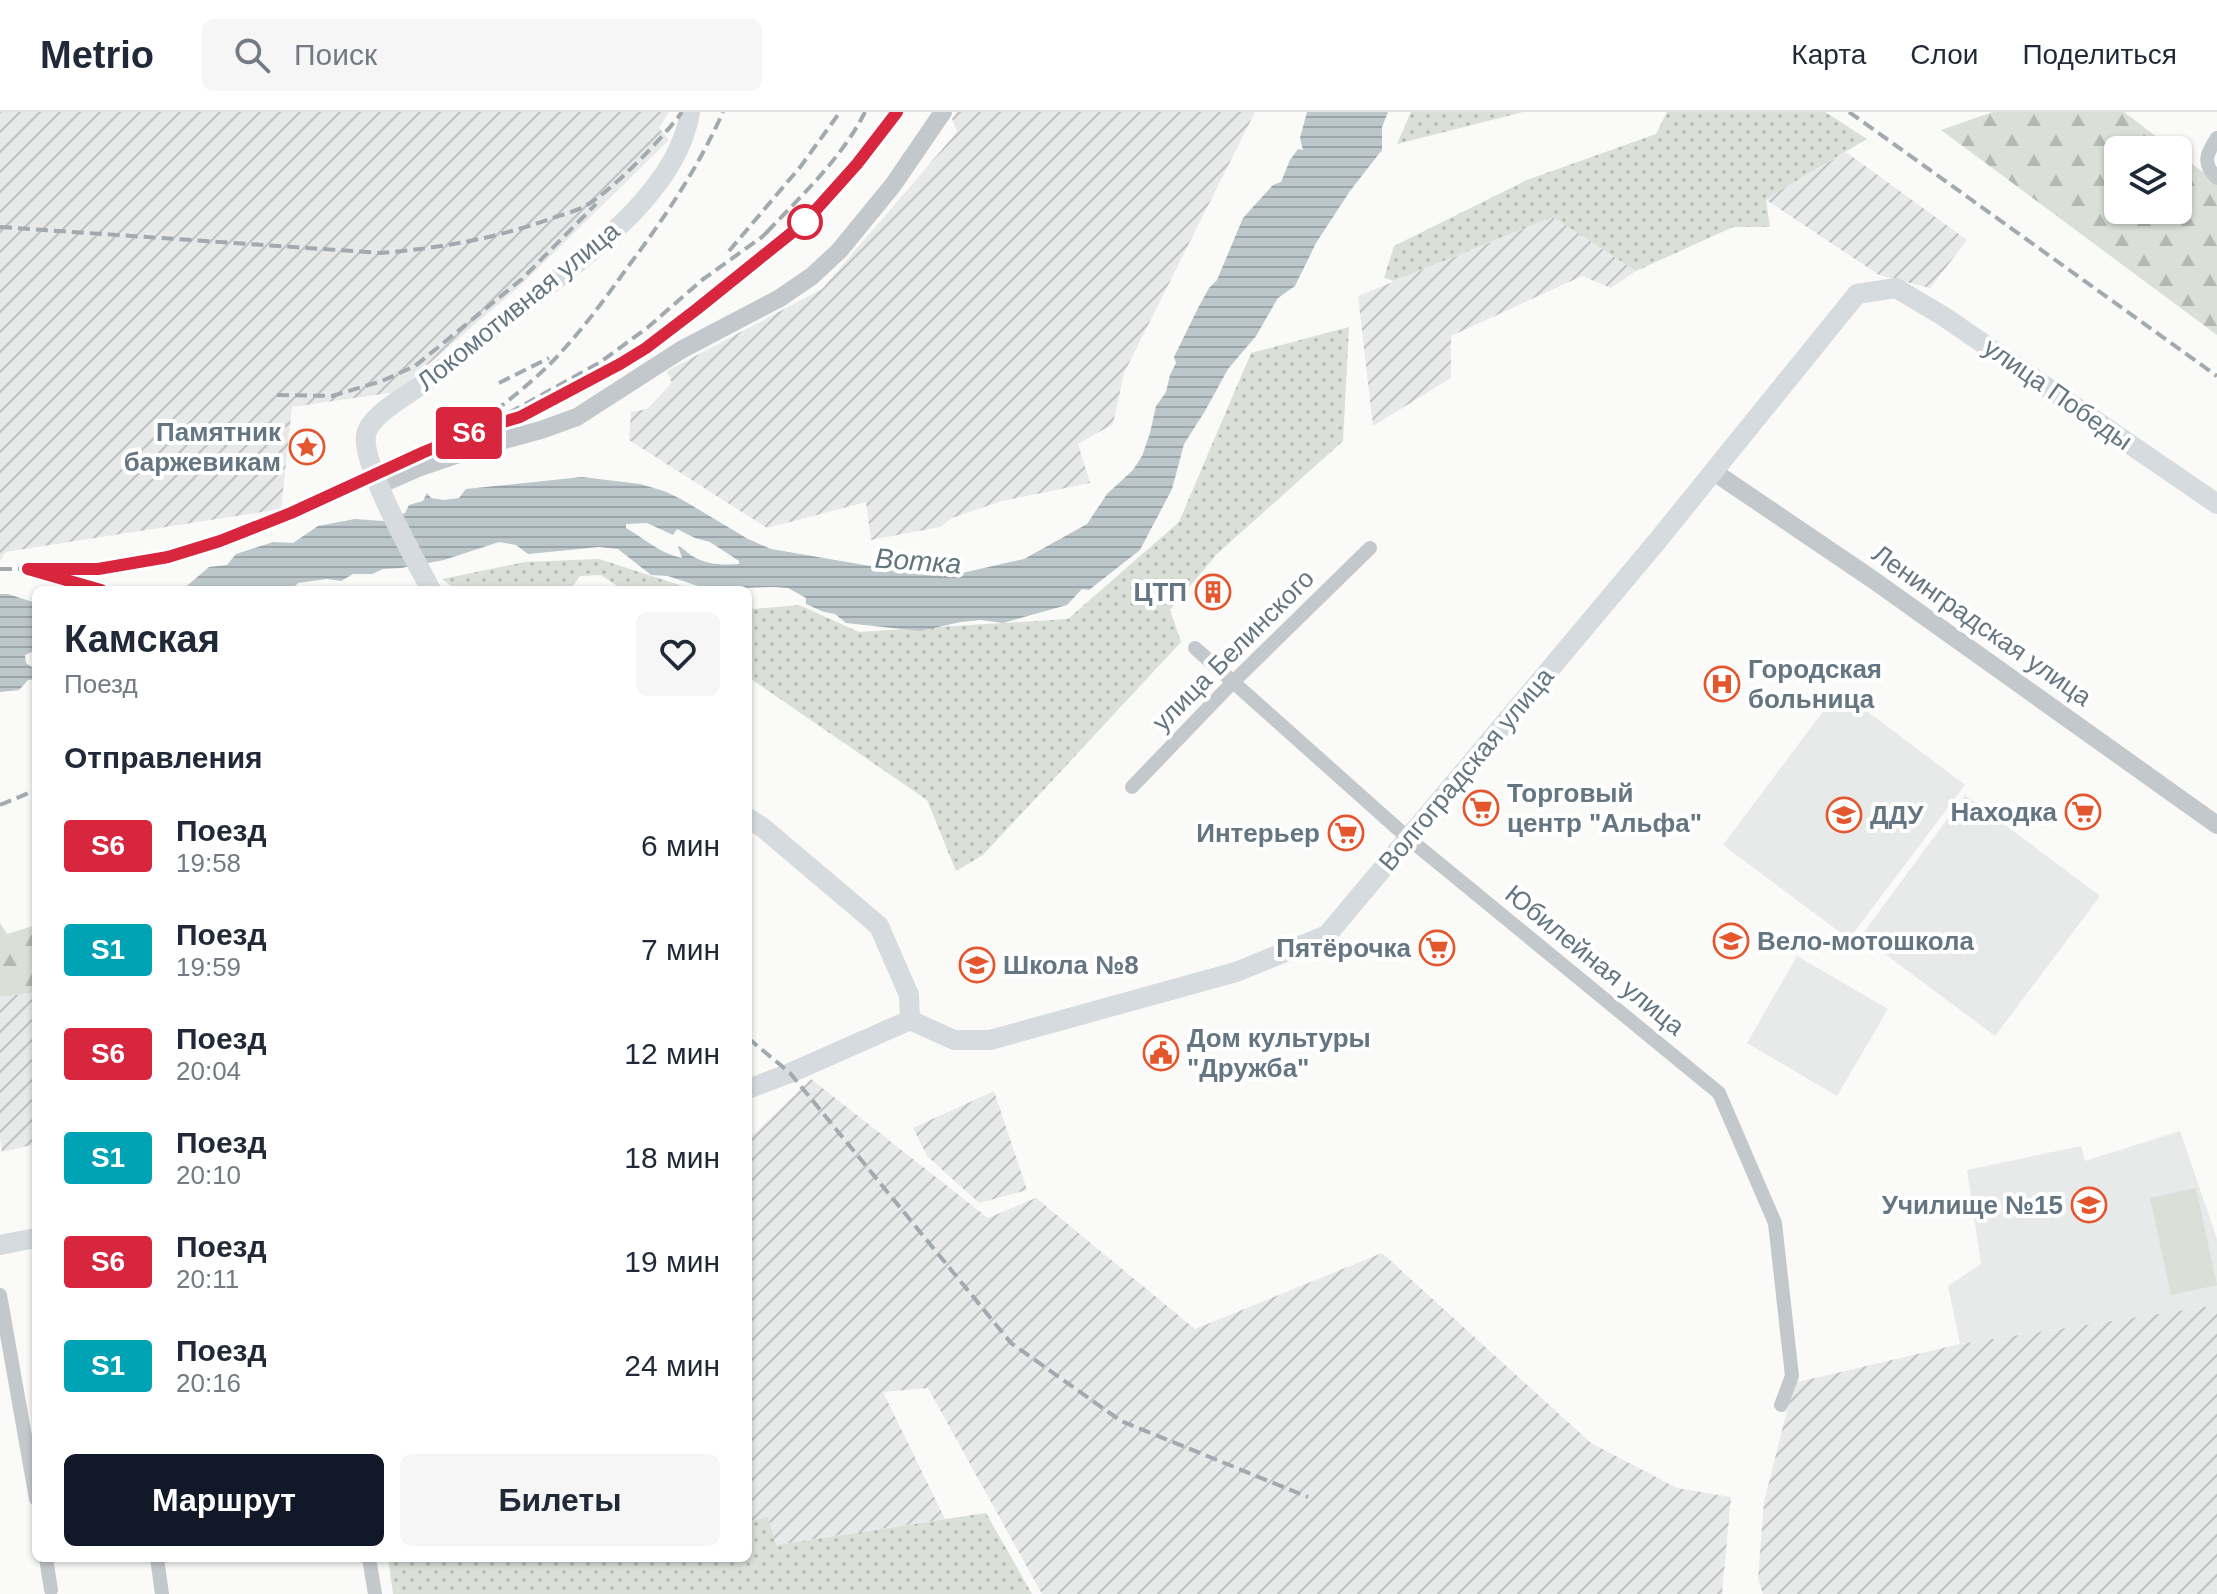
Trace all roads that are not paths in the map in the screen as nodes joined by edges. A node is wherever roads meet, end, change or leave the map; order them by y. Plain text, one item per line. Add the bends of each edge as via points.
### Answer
1 (690, 112) edge
2 (943, 112) edge
3 (2217, 138) edge
4 (2217, 178) edge
5 (1896, 288) joint
6 (1714, 472) junction
7 (381, 490) junction
8 (2217, 504) edge
9 (1370, 548) dead end
10 (429, 586) edge
11 (1195, 648) dead end
12 (1233, 682) junction
13 (1132, 787) dead end
14 (752, 821) edge
15 (2217, 825) edge
16 (1408, 838) junction
17 (910, 1020) junction
18 (752, 1087) edge
19 (32, 1239) edge
20 (0, 1245) edge
21 (0, 1295) edge
22 (1781, 1405) dead end
23 (32, 1476) edge
24 (47, 1562) edge
25 (158, 1562) edge
26 (370, 1562) edge
27 (51, 1590) dead end
28 (162, 1594) edge
29 (375, 1594) edge

1 - 7 main road, Локомотивная улица via 667,169 607,239 370,423 366,444
2 - 7 street via 839,251 780,298 681,350 577,417 418,468
3 - 4 street via 2206,160
5 - 6 main road, Волгоградская улица via 1857,294
5 - 8 main road, улица Победы
6 - 15 street, Ленинградская улица
6 - 16 main road, Волгоградская улица
7 - 10 main road, Локомотивная улица
9 - 12 street, улица Белинского
11 - 12 street, Юбилейная улица
12 - 13 street, улица Белинского
12 - 16 street, Юбилейная улица
14 - 17 main road via 879,926 909,995
16 - 17 main road, Волгоградская улица via 1327,935 1236,972 990,1040 954,1040
16 - 22 street, Юбилейная улица via 1719,1093 1775,1223 1792,1376
17 - 18 main road
19 - 20 main road
21 - 23 street
24 - 27 street
25 - 28 street
26 - 29 street

